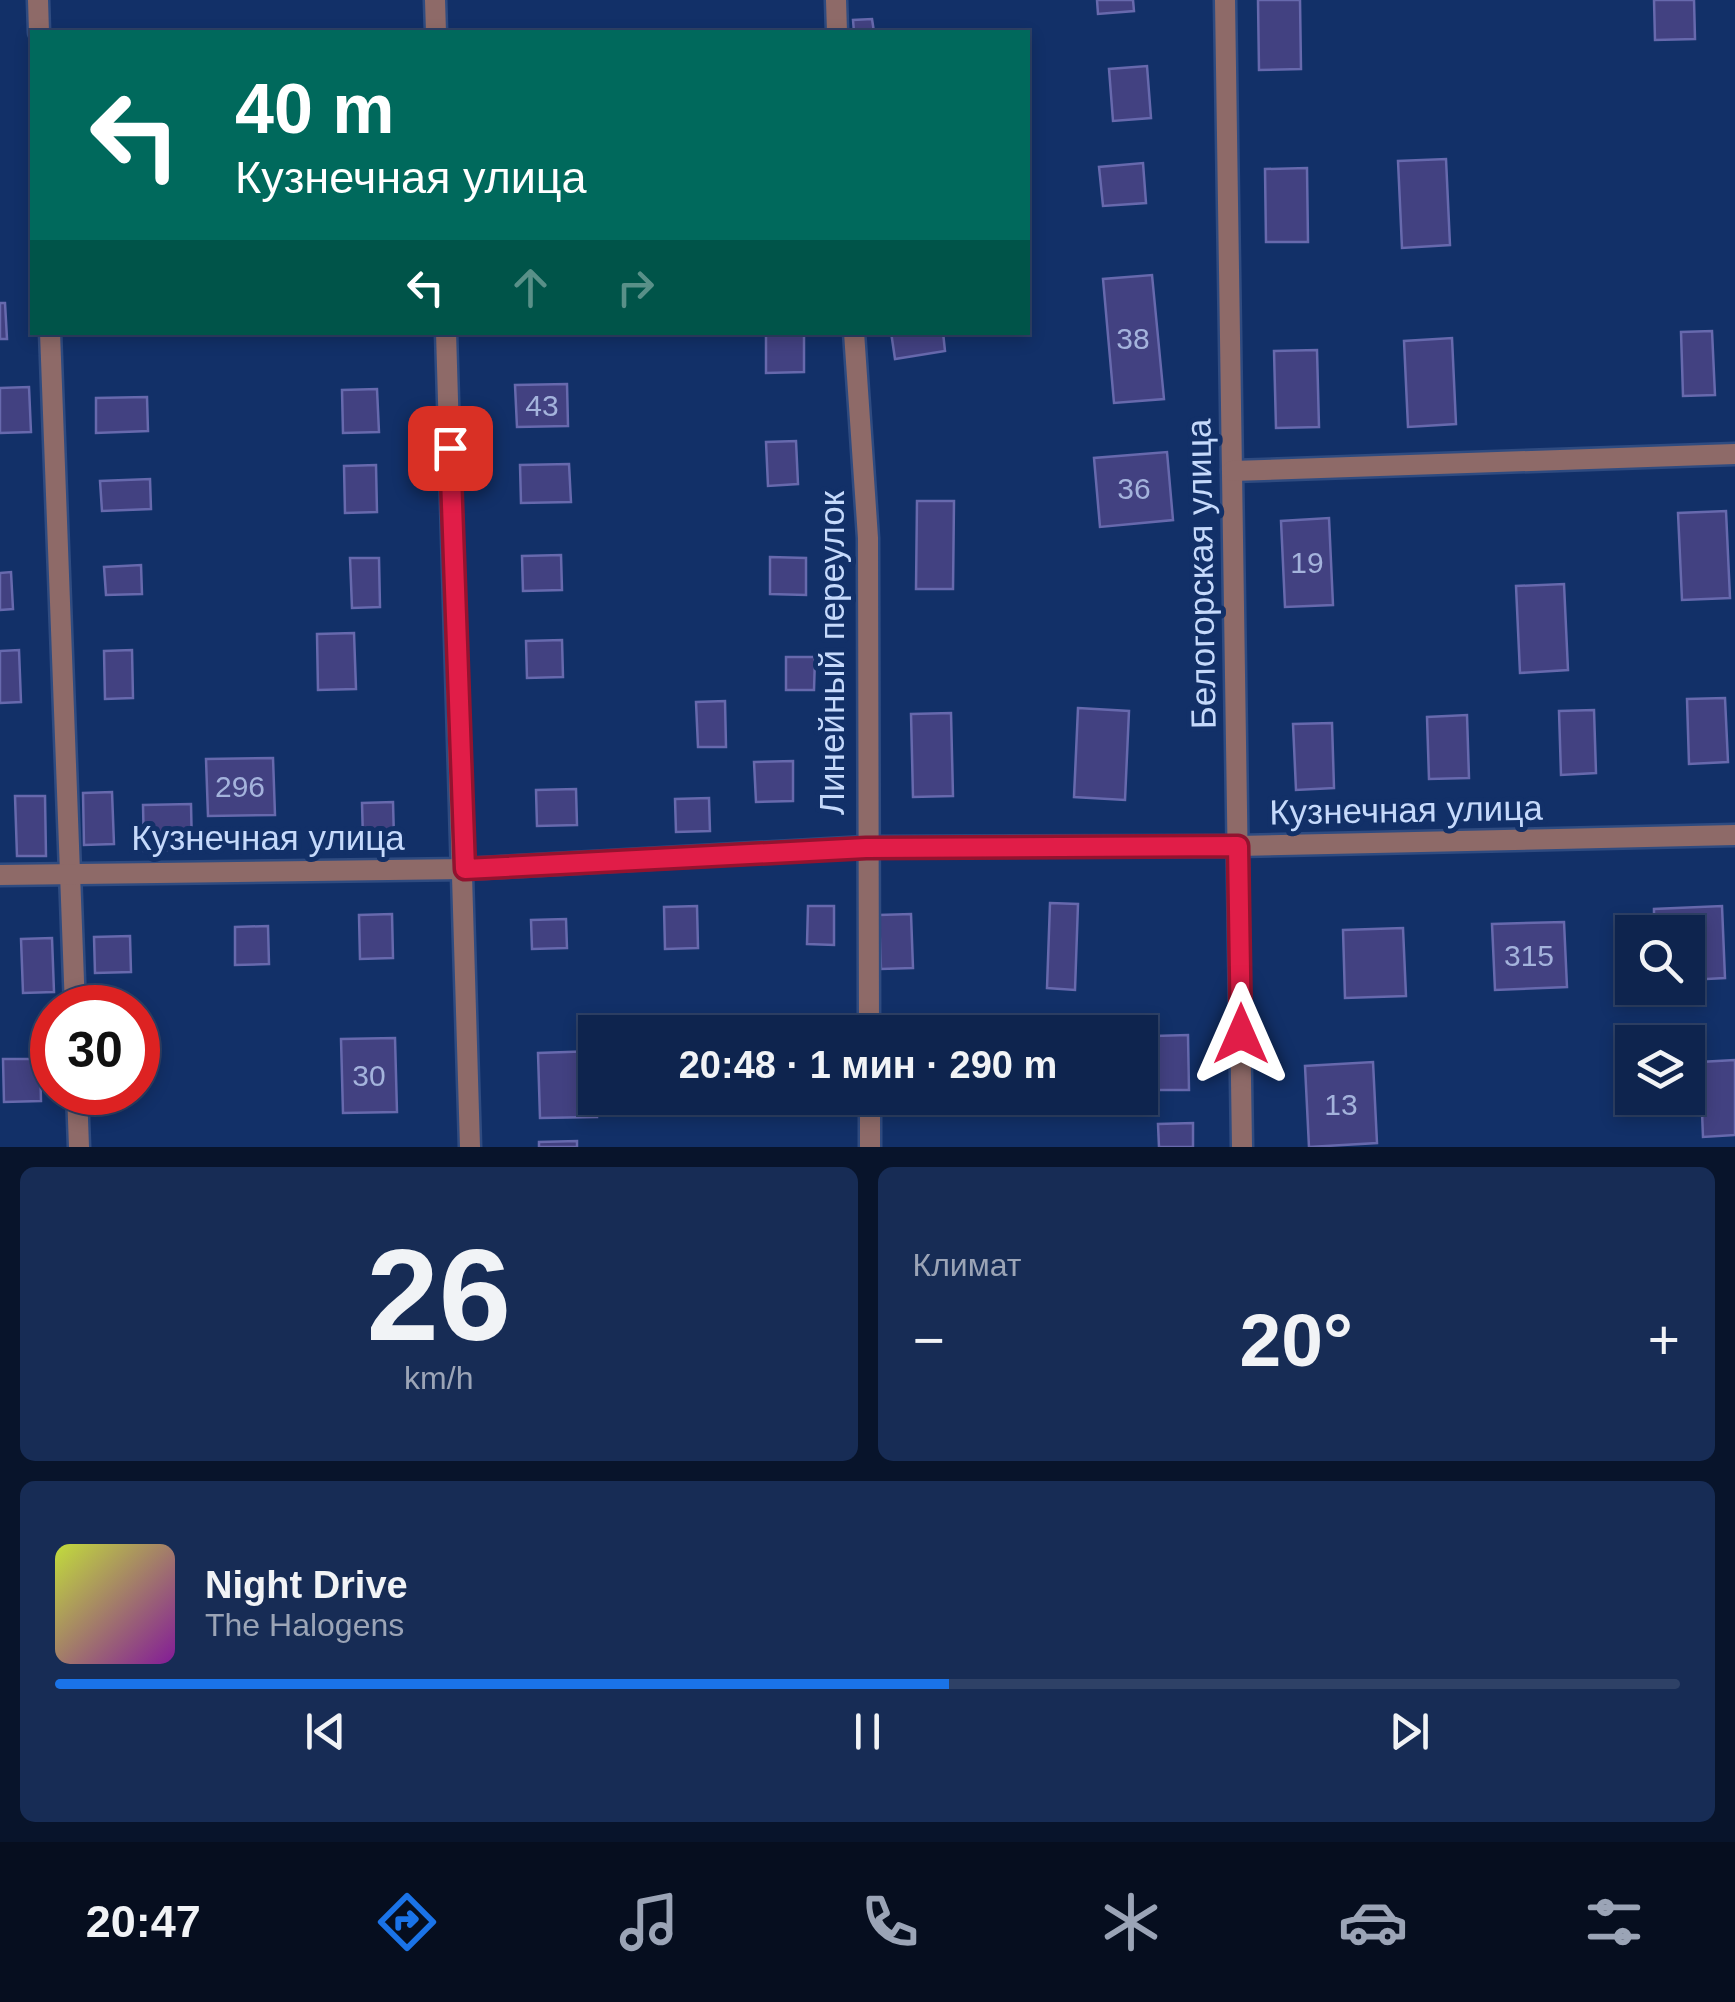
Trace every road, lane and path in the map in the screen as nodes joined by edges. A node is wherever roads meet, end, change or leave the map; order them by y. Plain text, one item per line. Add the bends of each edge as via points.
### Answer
1 (38, 0) edge
2 (435, 0) edge
3 (836, 0) edge
4 (1225, 0) edge
5 (39, 30) edge
6 (436, 30) edge
7 (837, 30) edge
8 (50, 335) edge
9 (446, 335) edge
10 (854, 335) edge
11 (1735, 454) edge
12 (1232, 471) junction
13 (1735, 835) edge
14 (1238, 846) junction
15 (866, 848) junction
16 (465, 869) junction
17 (71, 872) junction
18 (0, 875) edge
19 (73, 985) edge
20 (869, 1015) edge
21 (77, 1115) edge
22 (870, 1115) edge
23 (78, 1147) edge
24 (470, 1147) edge
25 (870, 1147) edge
26 (1242, 1147) edge

1 - 5 street
2 - 6 street
3 - 7 street
4 - 12 street, Белогорская улица
8 - 17 street
9 - 16 street
10 - 15 street, Линейный переулок via 868,538
11 - 12 street
12 - 14 street, Белогорская улица
13 - 14 street, Кузнечная улица
14 - 15 street, Кузнечная улица
14 - 26 street, Белогорская улица
15 - 16 street, Кузнечная улица
15 - 20 street, Линейный переулок
16 - 17 street, Кузнечная улица
16 - 24 street
17 - 18 street, Кузнечная улица
17 - 19 street
21 - 23 street
22 - 25 street

